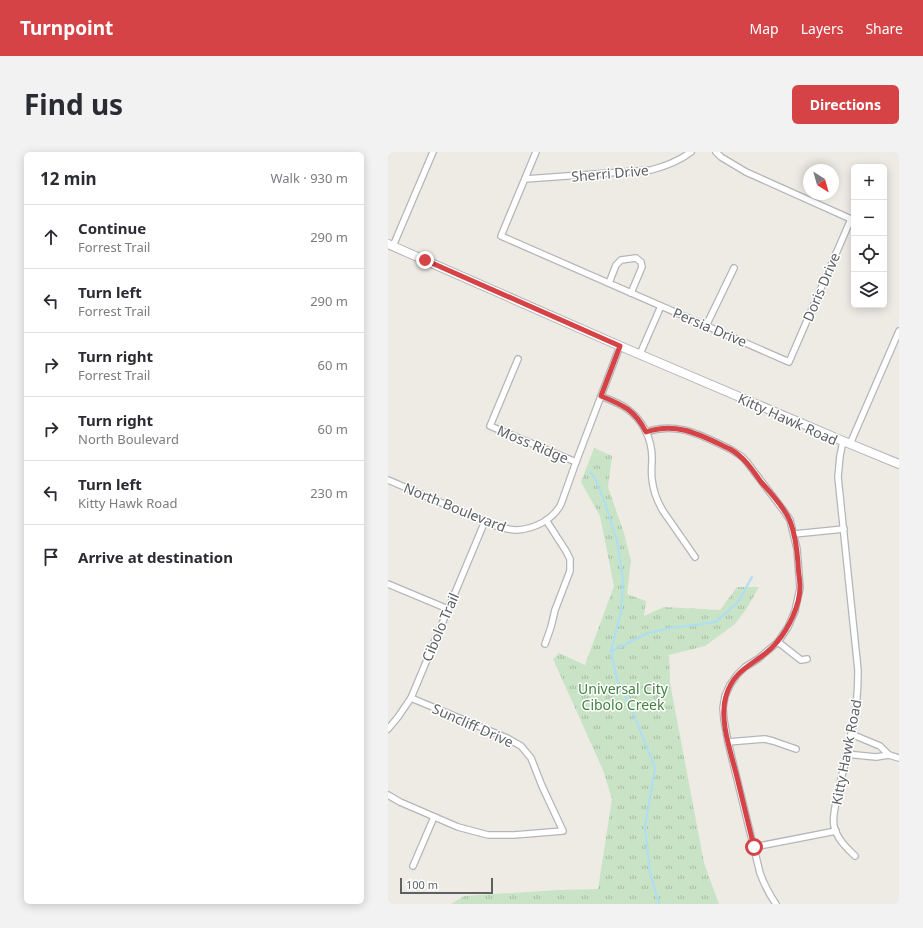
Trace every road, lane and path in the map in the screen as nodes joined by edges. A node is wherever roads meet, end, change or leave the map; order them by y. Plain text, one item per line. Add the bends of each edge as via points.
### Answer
1 (433, 152) edge
2 (536, 152) edge
3 (691, 152) edge
4 (716, 152) edge
5 (525, 179) junction
6 (390, 245) edge
7 (734, 268) dead end
8 (609, 283) junction
9 (631, 293) junction
10 (661, 306) junction
11 (706, 326) junction
12 (898, 335) edge
13 (620, 346) junction
14 (640, 354) junction
15 (518, 359) dead end
16 (789, 362) joint
17 (601, 396) junction
18 (646, 432) junction
19 (846, 443) junction
20 (576, 462) junction
21 (899, 464) edge
22 (388, 480) edge
23 (546, 520) junction
24 (485, 521) junction
25 (844, 529) junction
26 (794, 534) junction
27 (695, 557) dead end
28 (388, 584) edge
29 (448, 609) junction
30 (778, 642) junction
31 (545, 644) dead end
32 (807, 659) dead end
33 (411, 698) junction
34 (388, 729) edge
35 (851, 734) junction
36 (728, 742) junction
37 (796, 749) dead end
38 (846, 754) junction
39 (889, 755) junction
40 (899, 758) edge
41 (388, 795) edge
42 (434, 817) junction
43 (836, 831) junction
44 (754, 847) junction
45 (855, 856) dead end
46 (413, 866) dead end
47 (776, 904) edge

1 - 6 street
2 - 5 street
3 - 5 street, Sherri Drive via 670,164 652,170
4 - 16 street, Doris Drive via 746,172 851,219
5 - 8 street, Persia Drive via 501,236
6 - 13 street, Kitty Hawk Road
7 - 11 street
8 - 9 street, Persia Drive
8 - 9 street via 616,265 621,260 636,258 642,267
9 - 10 street, Persia Drive
10 - 11 street, Persia Drive
10 - 14 street
11 - 16 street, Persia Drive
12 - 19 street
13 - 14 street, Kitty Hawk Road
13 - 17 street, North Boulevard
14 - 19 street, Kitty Hawk Road
15 - 20 street, Moss Ridge via 490,426
17 - 18 street via 631,411
17 - 20 street, North Boulevard
18 - 26 street via 678,428 736,452 746,461 784,511
18 - 27 street via 652,456 654,488 659,504
19 - 21 street
19 - 25 street, Kitty Hawk Road via 840,456 838,477
20 - 23 street, North Boulevard via 558,509
22 - 24 street, North Boulevard
23 - 24 street, North Boulevard via 538,525 517,530 506,529
23 - 31 street via 570,559 570,571
24 - 29 street, Cibolo Trail
25 - 26 street
25 - 35 street, Kitty Hawk Road via 858,670 858,689
26 - 30 street via 800,588 795,611
28 - 29 street
29 - 33 street, Cibolo Trail
30 - 32 street via 801,660
30 - 36 street via 741,671 730,685 723,708
33 - 34 street, Cibolo Trail
33 - 42 street, Suncliff Drive via 521,746 531,758 563,831 514,836 488,835
35 - 38 street, Kitty Hawk Road
35 - 39 street via 880,746
36 - 37 street via 765,739
36 - 44 street
38 - 39 street via 876,757
38 - 43 street, Kitty Hawk Road via 835,808
39 - 40 street
41 - 42 street, Suncliff Drive
42 - 46 street
43 - 44 street
43 - 45 street
44 - 47 street via 760,873

